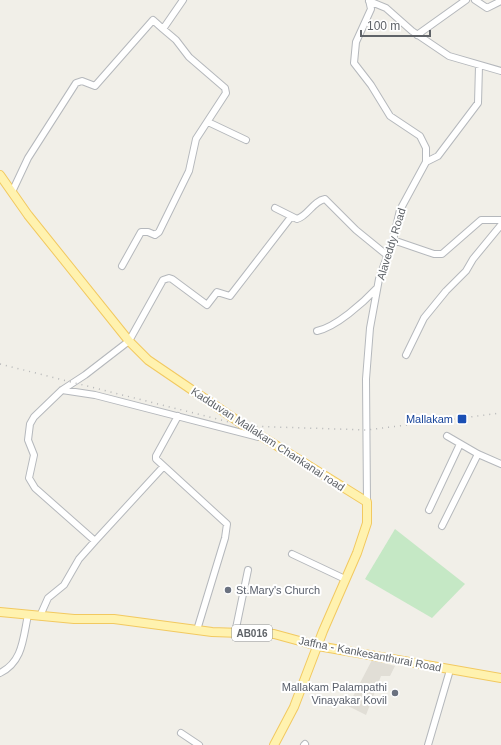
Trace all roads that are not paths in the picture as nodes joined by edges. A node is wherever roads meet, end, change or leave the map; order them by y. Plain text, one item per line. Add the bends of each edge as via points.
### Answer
1 (183, 0) edge
2 (369, 0) edge
3 (466, 0) edge
4 (475, 0) edge
5 (501, 1) edge
6 (163, 29) junction
7 (417, 35) junction
8 (479, 66) junction
9 (501, 71) edge
10 (208, 122) junction
11 (246, 140) dead end
12 (426, 162) junction
13 (0, 175) edge
14 (12, 192) junction
15 (275, 208) dead end
16 (291, 217) junction
17 (501, 220) edge
18 (501, 225) edge
19 (393, 240) junction
20 (388, 256) junction
21 (122, 266) dead end
22 (377, 288) junction
23 (317, 331) dead end
24 (129, 341) junction
25 (406, 355) dead end
26 (62, 390) junction
27 (178, 416) junction
28 (447, 436) dead end
29 (265, 439) junction
30 (460, 444) junction
31 (478, 454) junction
32 (501, 464) edge
33 (164, 467) junction
34 (367, 502) junction
35 (429, 510) dead end
36 (442, 526) dead end
37 (95, 541) junction
38 (292, 554) dead end
39 (248, 570) dead end
40 (345, 579) junction
41 (0, 612) edge
42 (28, 615) junction
43 (40, 616) junction
44 (197, 630) junction
45 (235, 633) junction
46 (318, 646) junction
47 (450, 670) junction
48 (0, 673) edge
49 (501, 678) edge
50 (181, 734) dead end
51 (199, 745) edge
52 (274, 745) edge
53 (428, 745) edge

1 - 6 street
2 - 7 street via 386,8
2 - 12 street via 371,9 356,42 354,63 392,119 420,136 426,148
3 - 7 street
4 - 5 street via 487,8
6 - 10 street via 176,40 189,57 225,88 226,93 222,101
6 - 14 street via 153,20 95,86 82,81 76,83 28,158
7 - 8 street via 455,59
8 - 9 street
8 - 12 street via 478,103 438,156
10 - 11 street
10 - 21 street via 196,139 189,171 159,232 154,236 148,232 141,232
12 - 19 street, Alaveddy Road via 400,210
13 - 14 main road, Kadduvan Mallakam Chankanai road
14 - 24 main road, Kadduvan Mallakam Chankanai road
15 - 16 street
16 - 20 street via 301,218 325,199 356,230
16 - 24 street via 230,296 219,292 207,305 172,279 163,280
17 - 19 street via 481,220 442,254 434,254
18 - 25 street via 473,258 466,271 446,290 424,318
19 - 20 street, Alaveddy Road
20 - 22 street, Alaveddy Road
22 - 23 street via 367,299 328,328
22 - 34 street, Alaveddy Road via 370,328 366,379
24 - 26 street via 85,376
24 - 29 main road, Kadduvan Mallakam Chankanai road via 148,360
26 - 27 street via 95,395
26 - 37 street via 30,424 28,440 34,455 29,478 34,488
27 - 29 street
27 - 33 street via 156,456
28 - 30 street
29 - 34 main road, Kadduvan Mallakam Chankanai road
30 - 31 street
30 - 35 street
31 - 32 street
31 - 36 street
33 - 37 street
33 - 44 street via 226,524 225,538
34 - 40 main road via 367,523
37 - 43 street via 79,559 64,585 48,598
38 - 40 street
39 - 45 street
40 - 46 main road
41 - 42 main road, Jaffna - Kankesanthurai Road / AB016
42 - 43 main road, Jaffna - Kankesanthurai Road / AB016
42 - 48 street via 19,653 13,666
43 - 44 main road, Jaffna - Kankesanthurai Road / AB016 via 114,619
44 - 45 main road, Jaffna - Kankesanthurai Road / AB016
45 - 46 main road, Jaffna - Kankesanthurai Road / AB016 via 274,634
46 - 47 main road, Jaffna - Kankesanthurai Road / AB016
46 - 52 main road via 294,707
47 - 49 main road, Jaffna - Kankesanthurai Road / AB016
47 - 53 street
50 - 51 street

